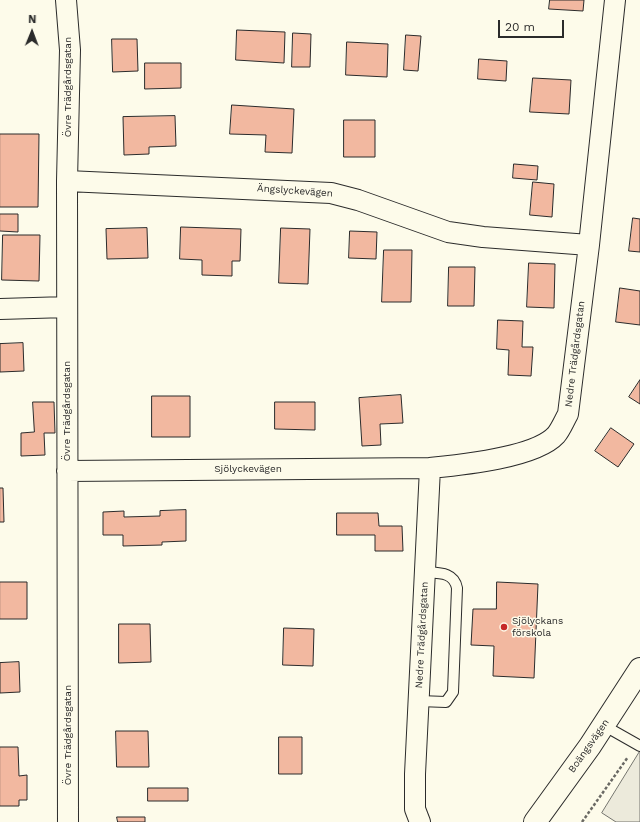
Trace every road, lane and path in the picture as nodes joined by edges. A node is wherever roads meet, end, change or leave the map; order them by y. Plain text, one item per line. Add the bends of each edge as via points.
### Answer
1 (66, 0) edge
2 (615, 0) edge
3 (67, 180) junction
4 (589, 245) junction
5 (67, 307) junction
6 (0, 309) edge
7 (430, 468) junction
8 (67, 471) junction
9 (425, 572) junction
10 (640, 669) edge
11 (419, 702) junction
12 (603, 725) junction
13 (638, 745) edge
14 (68, 822) edge
15 (420, 822) edge
16 (535, 822) edge
17 (582, 822) edge

1 - 3 street, Övre Trädgårdsgatan via 70,50
2 - 4 street, Nedre Trädgårdsgatan
3 - 4 street, Ängslyckevägen via 331,192 448,232
3 - 5 street, Övre Trädgårdsgatan
4 - 7 street, Nedre Trädgårdsgatan via 568,414 555,436 535,448 501,458
5 - 6 street
5 - 8 street, Övre Trädgårdsgatan
7 - 8 street, Sjölyckevägen
7 - 9 street, Nedre Trädgårdsgatan
8 - 14 street, Övre Trädgårdsgatan
9 - 11 street, Nedre Trädgårdsgatan
9 - 11 lane via 450,576 457,588 453,692 446,702
10 - 12 street, Boängsvägen
11 - 15 street, Nedre Trädgårdsgatan via 415,809
12 - 13 lane
12 - 16 street, Boängsvägen
13 - 17 path

